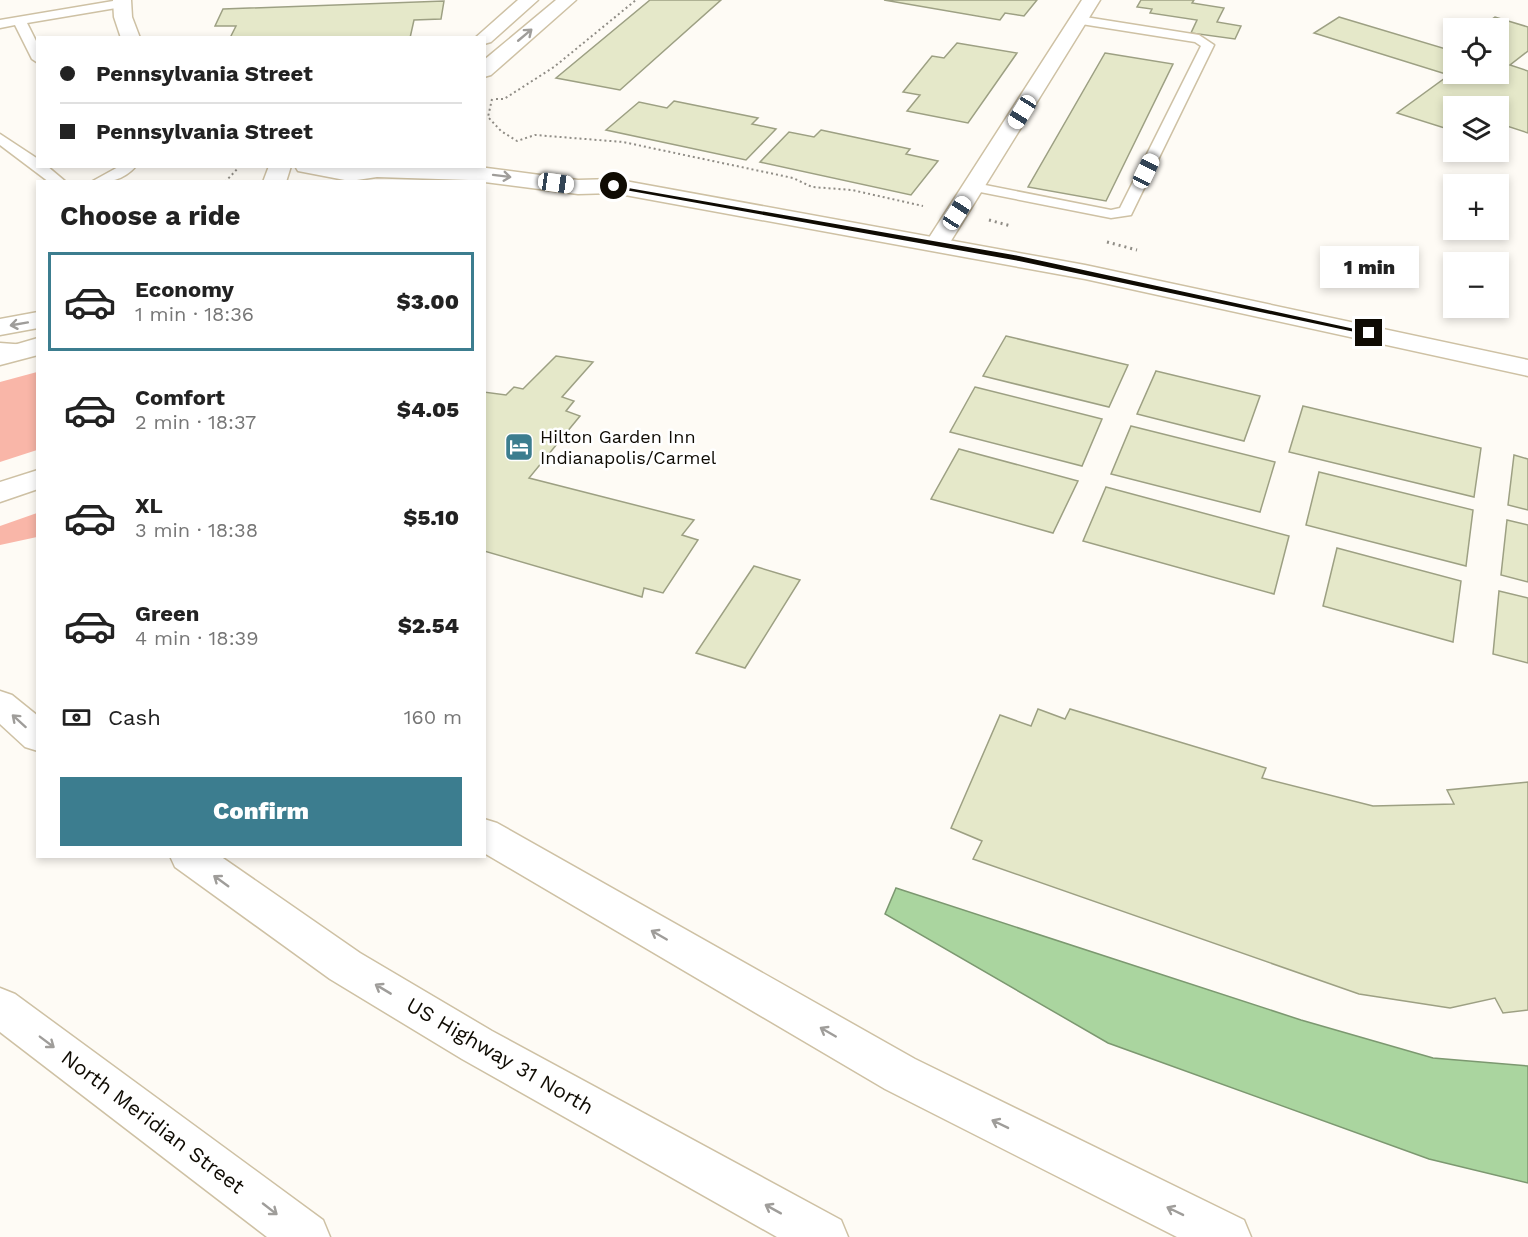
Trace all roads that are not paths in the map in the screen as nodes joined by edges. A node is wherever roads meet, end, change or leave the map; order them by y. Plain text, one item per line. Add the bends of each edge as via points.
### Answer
1 (529, 0) edge
2 (567, 0) edge
3 (1091, 0) edge
4 (122, 1) edge
5 (27, 15) junction
6 (1079, 20) junction
7 (0, 24) edge
8 (130, 36) edge
9 (485, 36) edge
10 (36, 51) edge
11 (486, 69) edge
12 (0, 138) edge
13 (492, 154) dead end
14 (36, 165) edge
15 (40, 168) edge
16 (127, 168) edge
17 (314, 168) edge
18 (383, 170) edge
19 (56, 180) edge
20 (103, 180) edge
21 (351, 180) edge
22 (614, 186) junction
23 (975, 187) junction
24 (937, 244) junction
25 (36, 320) edge
26 (0, 327) edge
27 (1528, 368) edge
28 (36, 480) edge
29 (0, 492) edge
30 (0, 704) edge
31 (36, 735) edge
32 (486, 835) edge
33 (192, 858) edge
34 (0, 1007) edge
35 (306, 1237) edge
36 (824, 1237) edge
37 (1227, 1237) edge

1 - 9 main road
11 -> 2 main road
3 - 6 main road
4 - 5 lane
4 - 8 main road
5 - 7 lane
5 - 10 lane
6 - 23 main road
6 - 23 lane via 1199,39 1208,45 1126,212 1111,214
12 - 14 lane
13 - 22 main road via 588,172
15 - 19 lane
16 - 20 lane
17 - 18 main road via 335,173
18 - 21 main road
18 -> 22 main road via 469,172 578,187
22 - 24 main road
23 - 24 main road
24 - 27 main road via 1155,286
25 -> 26 main road
28 - 29 main road
31 -> 30 main road
37 -> 32 main road via 900,1074
36 -> 33 main road, US Highway 31 North via 477,1045 355,972
34 -> 35 main road, North Meridian Street

